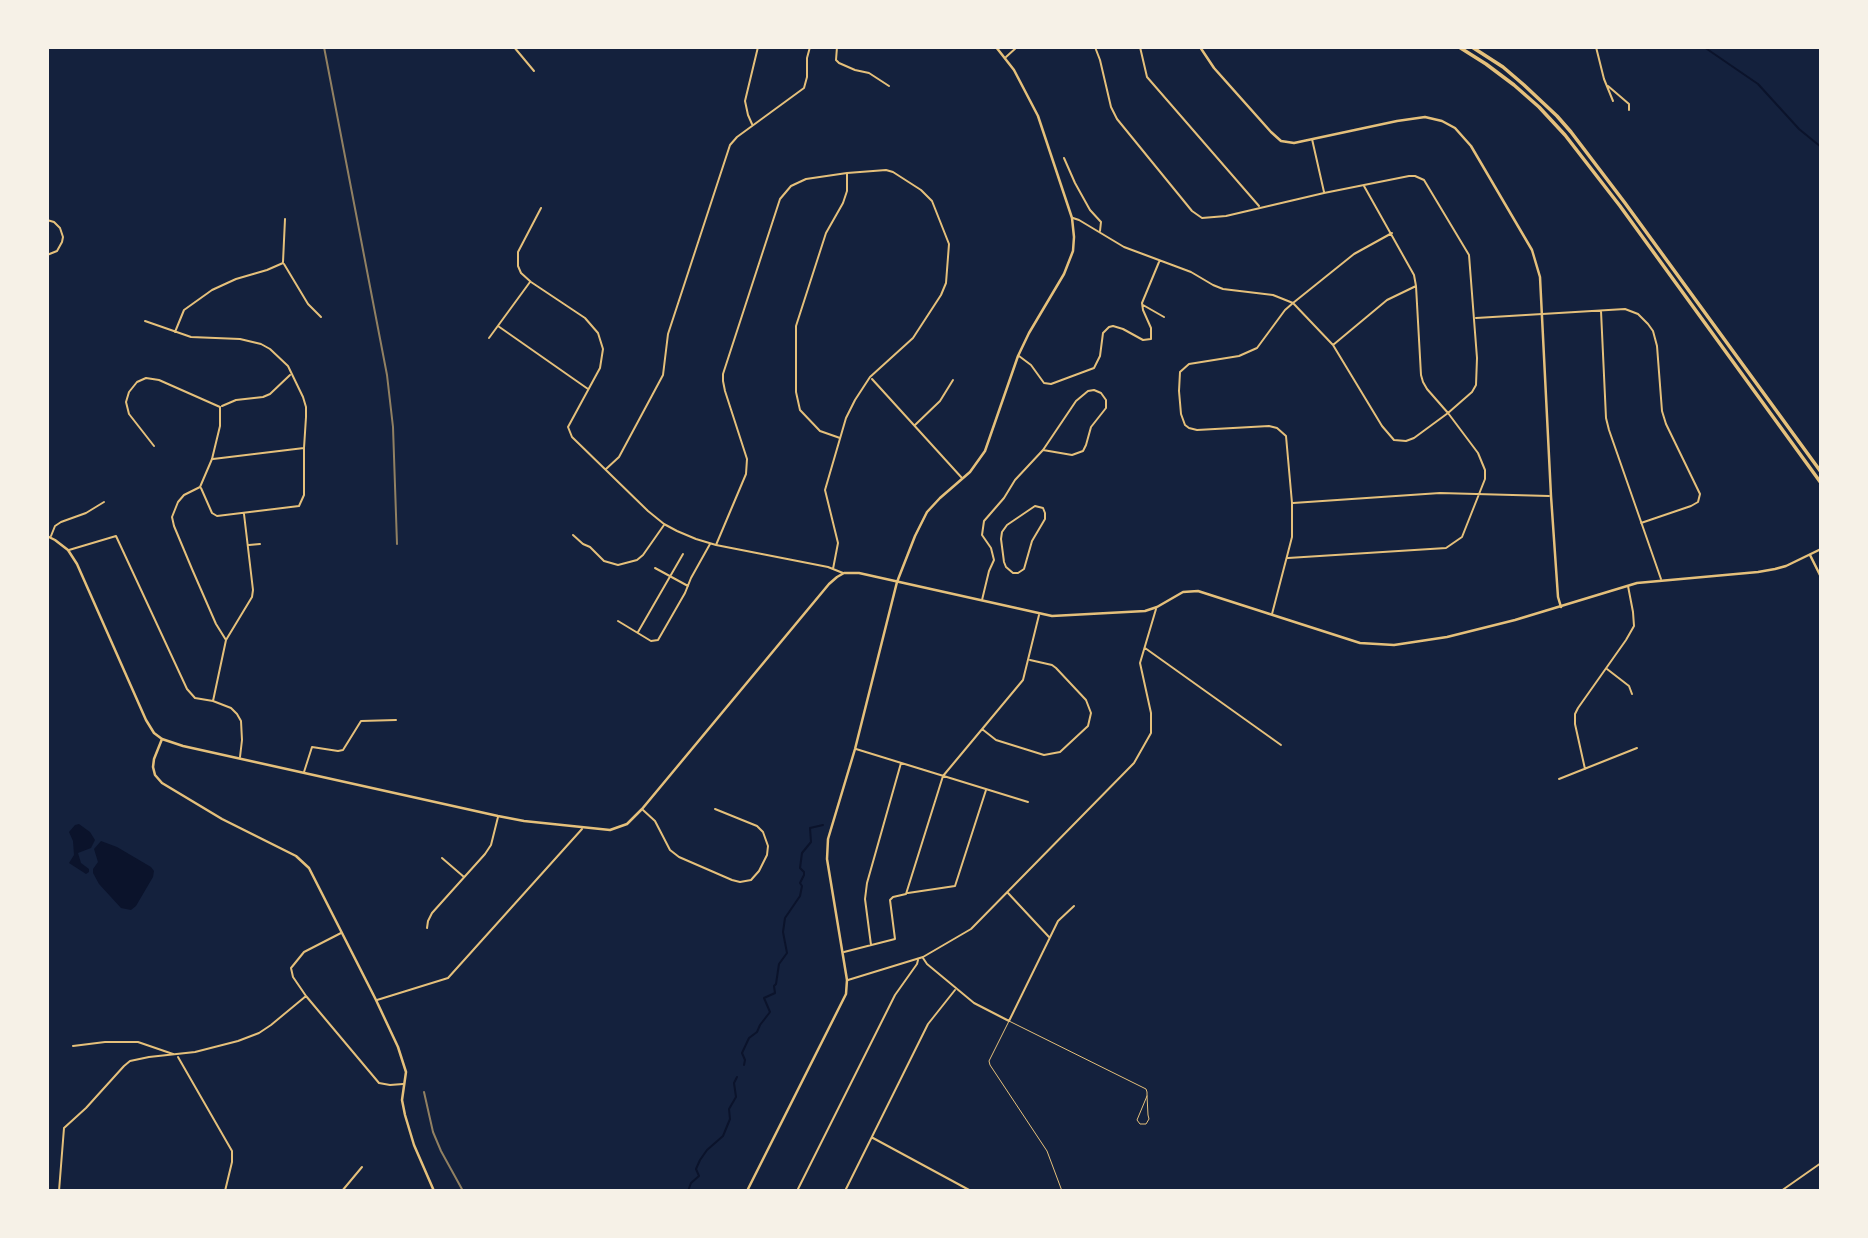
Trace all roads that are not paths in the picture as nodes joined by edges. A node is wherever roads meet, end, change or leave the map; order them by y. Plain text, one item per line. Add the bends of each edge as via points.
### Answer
1 (514, 47) edge
2 (758, 47) edge
3 (810, 47) edge
4 (837, 47) edge
5 (996, 47) edge
6 (1017, 47) edge
7 (1095, 47) edge
8 (1140, 47) edge
9 (1200, 47) edge
10 (1460, 47) edge
11 (1472, 47) edge
12 (1596, 47) edge
13 (1005, 57) junction
14 (534, 71) dead end
15 (889, 86) dead end
16 (1607, 86) junction
17 (1614, 101) dead end
18 (1629, 110) dead end
19 (753, 125) junction
20 (1312, 138) junction
21 (1064, 158) dead end
22 (847, 173) junction
23 (1363, 185) junction
24 (1324, 192) junction
25 (541, 208) dead end
26 (1261, 208) junction
27 (1072, 218) junction
28 (285, 219) dead end
29 (47, 220) edge
30 (1099, 232) junction
31 (1392, 233) junction
32 (47, 256) edge
33 (1160, 261) junction
34 (283, 263) junction
35 (531, 282) junction
36 (1416, 286) junction
37 (1293, 303) junction
38 (1142, 304) junction
39 (1601, 311) junction
40 (1542, 314) junction
41 (321, 317) dead end
42 (1164, 317) dead end
43 (1475, 318) junction
44 (145, 321) dead end
45 (498, 326) junction
46 (175, 332) junction
47 (489, 338) dead end
48 (1332, 345) junction
49 (1018, 356) junction
50 (291, 374) junction
51 (870, 377) junction
52 (953, 380) dead end
53 (589, 390) junction
54 (220, 407) junction
55 (1448, 413) junction
56 (914, 426) junction
57 (841, 438) junction
58 (1049, 441) junction
59 (154, 446) dead end
60 (304, 448) junction
61 (1043, 450) junction
62 (1053, 451) junction
63 (212, 459) junction
64 (605, 470) junction
65 (1821, 472) edge
66 (963, 479) junction
67 (1821, 484) edge
68 (200, 487) junction
69 (1480, 494) junction
70 (1551, 496) junction
71 (104, 502) dead end
72 (1292, 503) junction
73 (244, 514) junction
74 (1641, 523) junction
75 (664, 524) junction
76 (573, 535) dead end
77 (49, 537) edge
78 (711, 543) junction
79 (260, 544) dead end
80 (248, 545) junction
81 (716, 545) junction
82 (1821, 549) edge
83 (68, 550) junction
84 (1028, 550) joint
85 (682, 554) dead end
86 (1810, 555) junction
87 (1287, 558) junction
88 (655, 568) dead end
89 (833, 569) junction
90 (844, 573) junction
91 (670, 576) junction
92 (1821, 577) edge
93 (1661, 579) junction
94 (897, 582) junction
95 (1628, 585) junction
96 (688, 586) junction
97 (982, 601) junction
98 (1157, 607) junction
99 (1561, 607) junction
100 (1039, 614) junction
101 (1272, 615) junction
102 (618, 621) dead end
103 (637, 633) junction
104 (226, 640) junction
105 (1144, 648) junction
106 (1029, 659) junction
107 (1606, 668) junction
108 (1633, 694) dead end
109 (214, 701) junction
110 (396, 720) dead end
111 (982, 729) junction
112 (162, 739) junction
113 (1281, 745) dead end
114 (855, 748) junction
115 (1637, 748) dead end
116 (240, 759) junction
117 (901, 762) junction
118 (1585, 769) junction
119 (304, 773) junction
120 (943, 776) junction
121 (1559, 779) dead end
122 (986, 789) junction
123 (1028, 802) dead end
124 (642, 809) junction
125 (715, 809) dead end
126 (498, 816) junction
127 (582, 828) junction
128 (442, 858) dead end
129 (464, 878) junction
130 (1008, 893) junction
131 (906, 894) junction
132 (1073, 906) dead end
133 (427, 928) dead end
134 (341, 933) junction
135 (1050, 938) junction
136 (871, 946) junction
137 (842, 952) junction
138 (923, 957) junction
139 (918, 958) junction
140 (846, 980) junction
141 (957, 988) junction
142 (306, 996) junction
143 (376, 1000) junction
144 (1009, 1021) junction
145 (73, 1046) dead end
146 (177, 1055) junction
147 (404, 1083) junction
148 (1147, 1096) junction
149 (872, 1137) junction
150 (1821, 1163) edge
151 (362, 1167) dead end
152 (59, 1191) edge
153 (225, 1191) edge
154 (342, 1191) edge
155 (435, 1191) edge
156 (747, 1191) edge
157 (797, 1191) edge
158 (845, 1191) edge
159 (971, 1191) edge
160 (1062, 1191) edge
161 (1781, 1191) edge

1 - 14 street
2 - 19 street via 745,101
3 - 19 street via 804,88
4 - 15 street via 839,63
5 - 13 street
6 - 13 street
7 - 26 street via 1117,119 1192,211 1207,218
8 - 26 street via 1147,77
9 - 20 street via 1276,138 1288,143
10 - 67 highway via 1514,85 1565,135
11 - 65 highway via 1524,85 1571,132
12 - 16 street
13 - 27 street via 1038,116
16 - 17 street
16 - 18 street via 1626,100
19 - 64 street via 730,145 668,334 663,374 619,457
20 - 24 street
20 - 40 street via 1415,117 1432,118 1455,128 1471,146 1532,250 1540,277
21 - 30 street via 1090,210 1101,222
22 - 51 street via 886,170 921,190 932,201 949,244 941,295 913,338
22 - 57 street via 843,204 826,233 796,326 800,410 820,431
22 - 81 street via 798,181 786,190 776,209 723,374 747,459 746,474
23 - 24 street
23 - 31 street
23 - 43 street via 1409,176 1423,180 1469,255
24 - 26 street
25 - 35 street via 517,259 521,273
27 - 30 street
27 - 49 street via 1071,258
28 - 34 street
29 - 32 street via 60,228 63,237 57,251
30 - 33 street
31 - 36 street
31 - 37 street via 1354,254
33 - 37 street via 1223,289 1273,295
33 - 38 street
34 - 41 street
34 - 46 street via 212,290 184,310
35 - 45 street
35 - 53 street via 598,333 603,360
36 - 48 street via 1387,300
36 - 55 street via 1421,375
37 - 48 street
37 - 72 street via 1252,351 1185,366 1179,391 1182,419 1189,428 1269,426 1282,431
38 - 42 street
38 - 49 street via 1151,339 1109,327 1103,333 1100,356 1089,371 1048,385
39 - 40 street
39 - 74 street via 1608,425
39 - 74 street via 1625,309 1638,314 1653,331 1662,411 1700,494 1691,506
40 - 43 street
40 - 70 street
43 - 55 street via 1478,378 1472,392
44 - 46 street
45 - 47 street
45 - 53 street
46 - 50 street via 251,340 280,357
48 - 55 street via 1394,440 1414,438
49 - 66 street via 985,451
50 - 54 street via 270,394
50 - 60 street via 306,407
51 - 56 street
51 - 57 street via 846,418
52 - 56 street via 940,401
53 - 64 street via 568,427
54 - 59 street via 159,380 137,382 126,402 129,414
54 - 63 street
55 - 69 street via 1482,461 1485,479
56 - 66 street
57 - 89 street via 825,490 838,543
58 - 61 street
58 - 62 street
58 - 62 street via 1080,397 1091,390 1101,393 1105,408 1091,427 1083,451 1072,455
60 - 63 street
60 - 73 street via 304,495 299,506
61 - 62 street
61 - 97 street via 982,525 994,560
63 - 68 street
64 - 75 street
66 - 94 street via 927,512
68 - 73 street via 212,513
68 - 104 street via 178,502 174,526
69 - 70 street
69 - 72 street
69 - 87 street via 1462,537 1446,548
70 - 99 street
71 - 77 street via 61,522
72 - 87 street
73 - 80 street
74 - 93 street
75 - 76 street via 643,555 618,565 604,561
75 - 78 street
77 - 83 street
78 - 81 street
78 - 96 street
79 - 80 street
80 - 104 street via 252,597
81 - 89 street
82 - 86 street
83 - 109 street via 116,536 187,689 195,698
83 - 112 street via 146,720
84 - 84 street via 1046,516 1040,507 1007,525 1001,537 1004,562 1013,573 1022,571
85 - 91 street
86 - 92 street
86 - 93 street via 1758,572
87 - 101 street
88 - 91 street
89 - 90 street
90 - 94 street
90 - 124 street via 829,584
91 - 96 street
91 - 103 street
93 - 95 street
94 - 97 street
94 - 114 street
95 - 99 street
95 - 107 street via 1634,626
96 - 103 street via 658,640
97 - 100 street
98 - 100 street via 1132,613
98 - 101 street via 1178,594 1198,591
98 - 105 street
99 - 101 street via 1447,637 1394,645 1360,643
100 - 106 street
102 - 103 street
104 - 109 street
105 - 113 street
105 - 130 street via 1140,663 1152,724 1147,743 1134,763
106 - 111 street via 1023,680
106 - 111 street via 1052,665 1086,700 1091,713 1088,726 1060,752 1044,755 996,740
107 - 108 street
107 - 118 street via 1575,714
109 - 116 street via 231,708 241,721
110 - 119 street via 361,721 343,750 312,747
111 - 120 street
112 - 116 street
112 - 134 street via 153,767 162,783 296,856 309,868
114 - 117 street
114 - 137 street via 828,839
115 - 118 street
116 - 119 street
117 - 120 street
117 - 136 street via 864,899
118 - 121 street
119 - 126 street
120 - 122 street
120 - 131 street
122 - 123 street
122 - 131 street via 955,886
124 - 125 street via 679,857 732,880 751,880 767,855 763,832
124 - 127 street via 618,828
126 - 127 street
126 - 129 street via 491,845
127 - 143 street via 448,978
128 - 129 street
129 - 133 street via 432,913
130 - 135 street
130 - 138 street via 971,929
131 - 136 street via 890,900 895,939
132 - 135 street
134 - 142 street via 304,952 293,964 293,977
134 - 143 street
135 - 144 street
136 - 137 street
137 - 140 street
138 - 139 street
138 - 141 street
139 - 140 street
139 - 157 street
140 - 156 street via 846,994
141 - 144 street via 974,1003
141 - 149 street via 928,1024
142 - 146 street via 259,1033
142 - 147 street via 379,1083
143 - 147 street via 403,1059
144 - 148 lane via 1144,1087
144 - 160 lane via 990,1065 1047,1151
145 - 146 street via 138,1042
146 - 152 street via 130,1061 64,1128
146 - 153 street via 232,1151
147 - 155 street via 402,1100 409,1130
148 - 148 lane via 1137,1120 1140,1124 1149,1119
149 - 158 street
149 - 159 street
150 - 161 street
151 - 154 street

